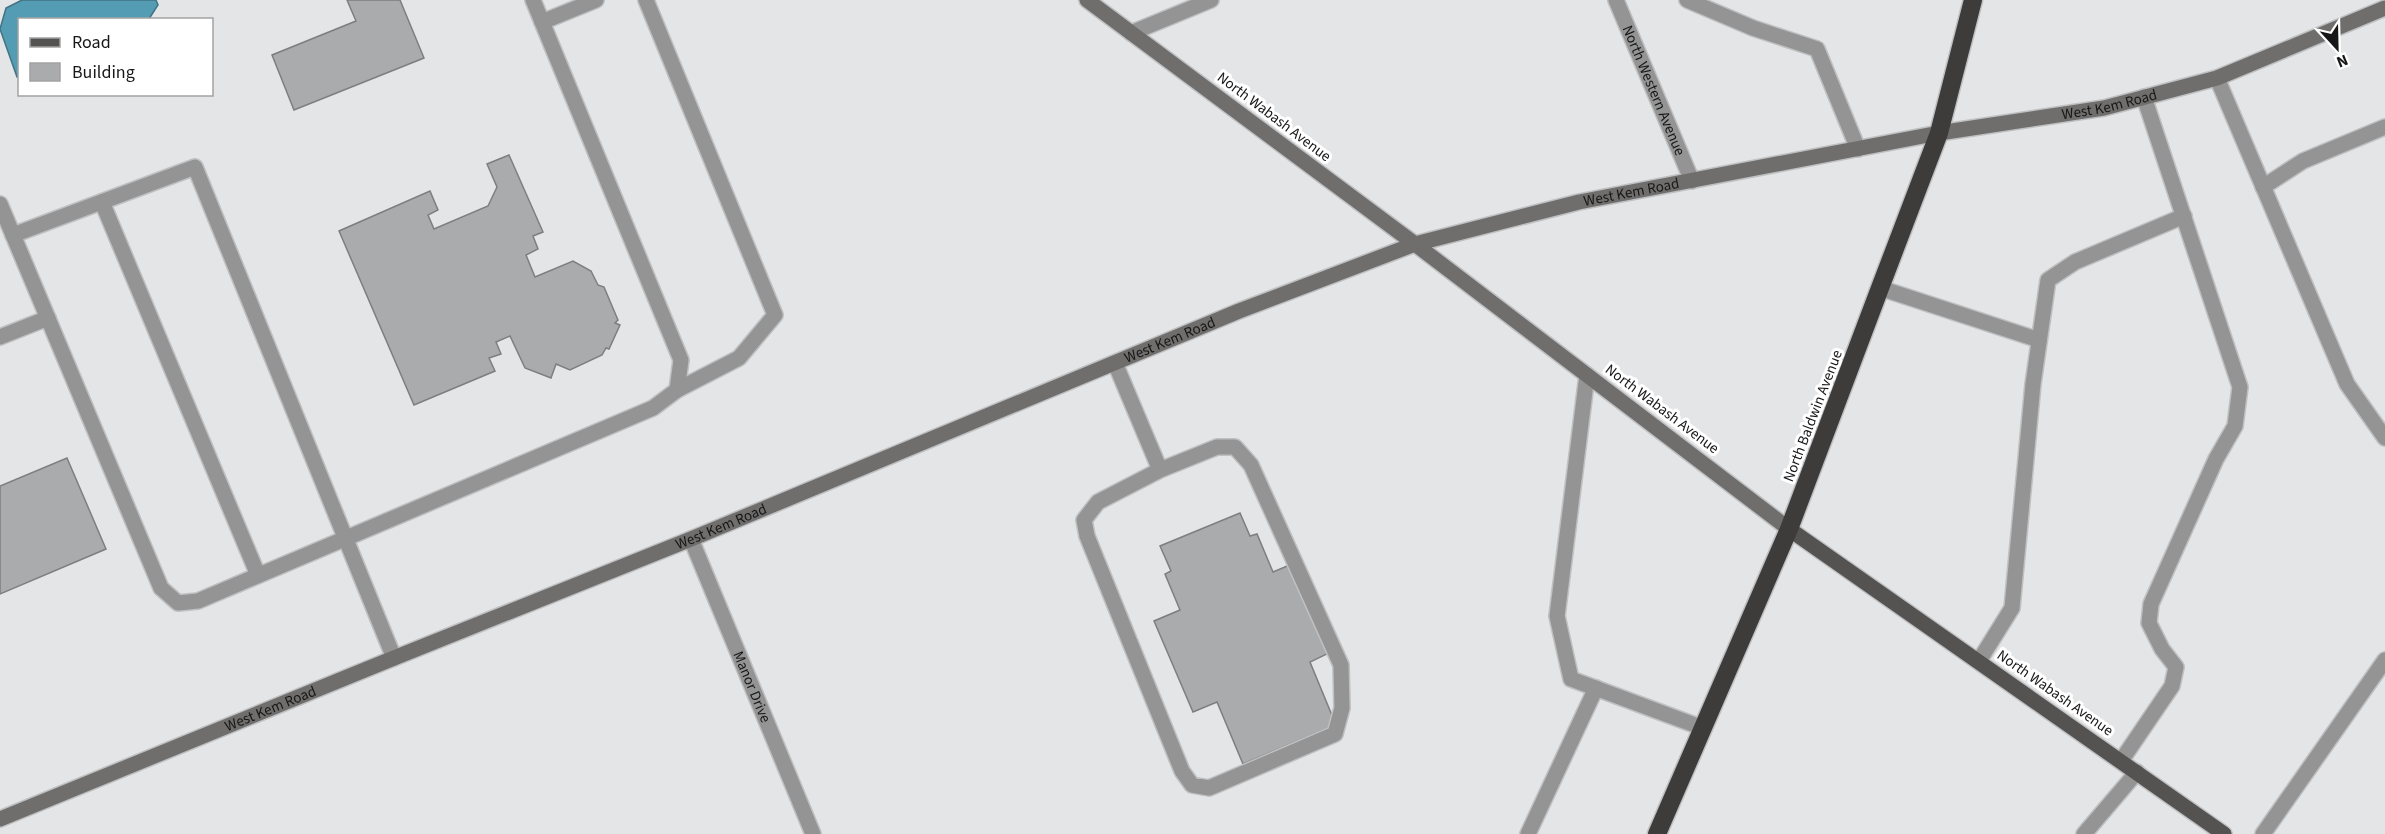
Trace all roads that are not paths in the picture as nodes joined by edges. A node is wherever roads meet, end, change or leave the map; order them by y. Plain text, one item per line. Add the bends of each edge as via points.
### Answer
1 (533, 0) edge
2 (596, 0) edge
3 (646, 0) edge
4 (1087, 0) edge
5 (1211, 0) edge
6 (1616, 0) edge
7 (1688, 0) edge
8 (1973, 0) edge
9 (2385, 8) edge
10 (542, 22) junction
11 (1131, 33) junction
12 (2217, 78) junction
13 (2144, 97) junction
14 (2385, 127) edge
15 (1939, 133) junction
16 (1858, 149) junction
17 (1692, 181) junction
18 (2264, 188) junction
19 (102, 202) junction
20 (0, 204) edge
21 (2184, 216) junction
22 (13, 235) junction
23 (1415, 244) junction
24 (1880, 288) junction
25 (48, 318) junction
26 (0, 338) edge
27 (2039, 340) junction
28 (1115, 363) junction
29 (1587, 375) junction
30 (677, 390) junction
31 (2385, 438) edge
32 (1160, 470) junction
33 (1789, 529) junction
34 (345, 537) junction
35 (692, 539) junction
36 (258, 575) junction
37 (394, 658) junction
38 (2385, 660) edge
39 (1979, 661) junction
40 (1596, 688) junction
41 (1703, 728) junction
42 (2121, 761) junction
43 (2137, 772) junction
44 (0, 819) edge
45 (813, 834) edge
46 (1528, 834) edge
47 (1657, 834) edge
48 (2084, 834) edge
49 (2224, 834) edge
50 (2263, 834) edge

1 - 10 street
2 - 10 street
3 - 30 street via 775,315 739,358
4 - 11 street, North Wabash Avenue
5 - 11 street
6 - 17 street, North Western Avenue
7 - 16 street via 1753,28 1817,49
8 - 15 highway, North Baldwin Avenue
9 - 12 street, West Kem Road
10 - 30 street via 681,360
11 - 23 street, North Wabash Avenue
12 - 13 street, West Kem Road
12 - 18 street
13 - 15 street, West Kem Road via 2104,108
13 - 21 street
14 - 18 street via 2303,162
15 - 16 street, West Kem Road
15 - 24 highway, North Baldwin Avenue
16 - 17 street, West Kem Road
17 - 23 street, West Kem Road via 1579,202
18 - 31 street via 2347,384
19 - 22 street
19 - 34 street via 195,166
19 - 36 street
20 - 22 street
21 - 27 street via 2075,262 2048,280
21 - 42 street via 2241,387 2235,426 2216,459 2151,604 2149,623 2176,667 2172,686
22 - 25 street
23 - 28 street, West Kem Road
23 - 29 street, North Wabash Avenue
24 - 27 street
24 - 33 highway, North Baldwin Avenue
25 - 26 street
25 - 36 street via 161,588 178,603 198,601
27 - 39 street via 2012,609
28 - 32 street
28 - 35 street, West Kem Road
29 - 33 street, North Wabash Avenue
29 - 40 street via 1557,616 1571,679
30 - 34 street via 653,408
32 - 32 street via 1217,447 1235,447 1251,465 1341,665 1342,708 1335,734 1209,788 1192,785 1182,771 1087,536 1084,520 1098,502
33 - 39 main road, North Wabash Avenue
33 - 41 highway, North Baldwin Avenue
34 - 36 street
34 - 37 street
35 - 37 street, West Kem Road
35 - 45 street, Manor Drive
37 - 44 street, West Kem Road
38 - 50 street
39 - 42 main road, North Wabash Avenue
40 - 41 street
40 - 46 street
41 - 47 highway, North Baldwin Avenue
42 - 43 main road, North Wabash Avenue
43 - 48 street
43 - 49 main road, North Wabash Avenue

